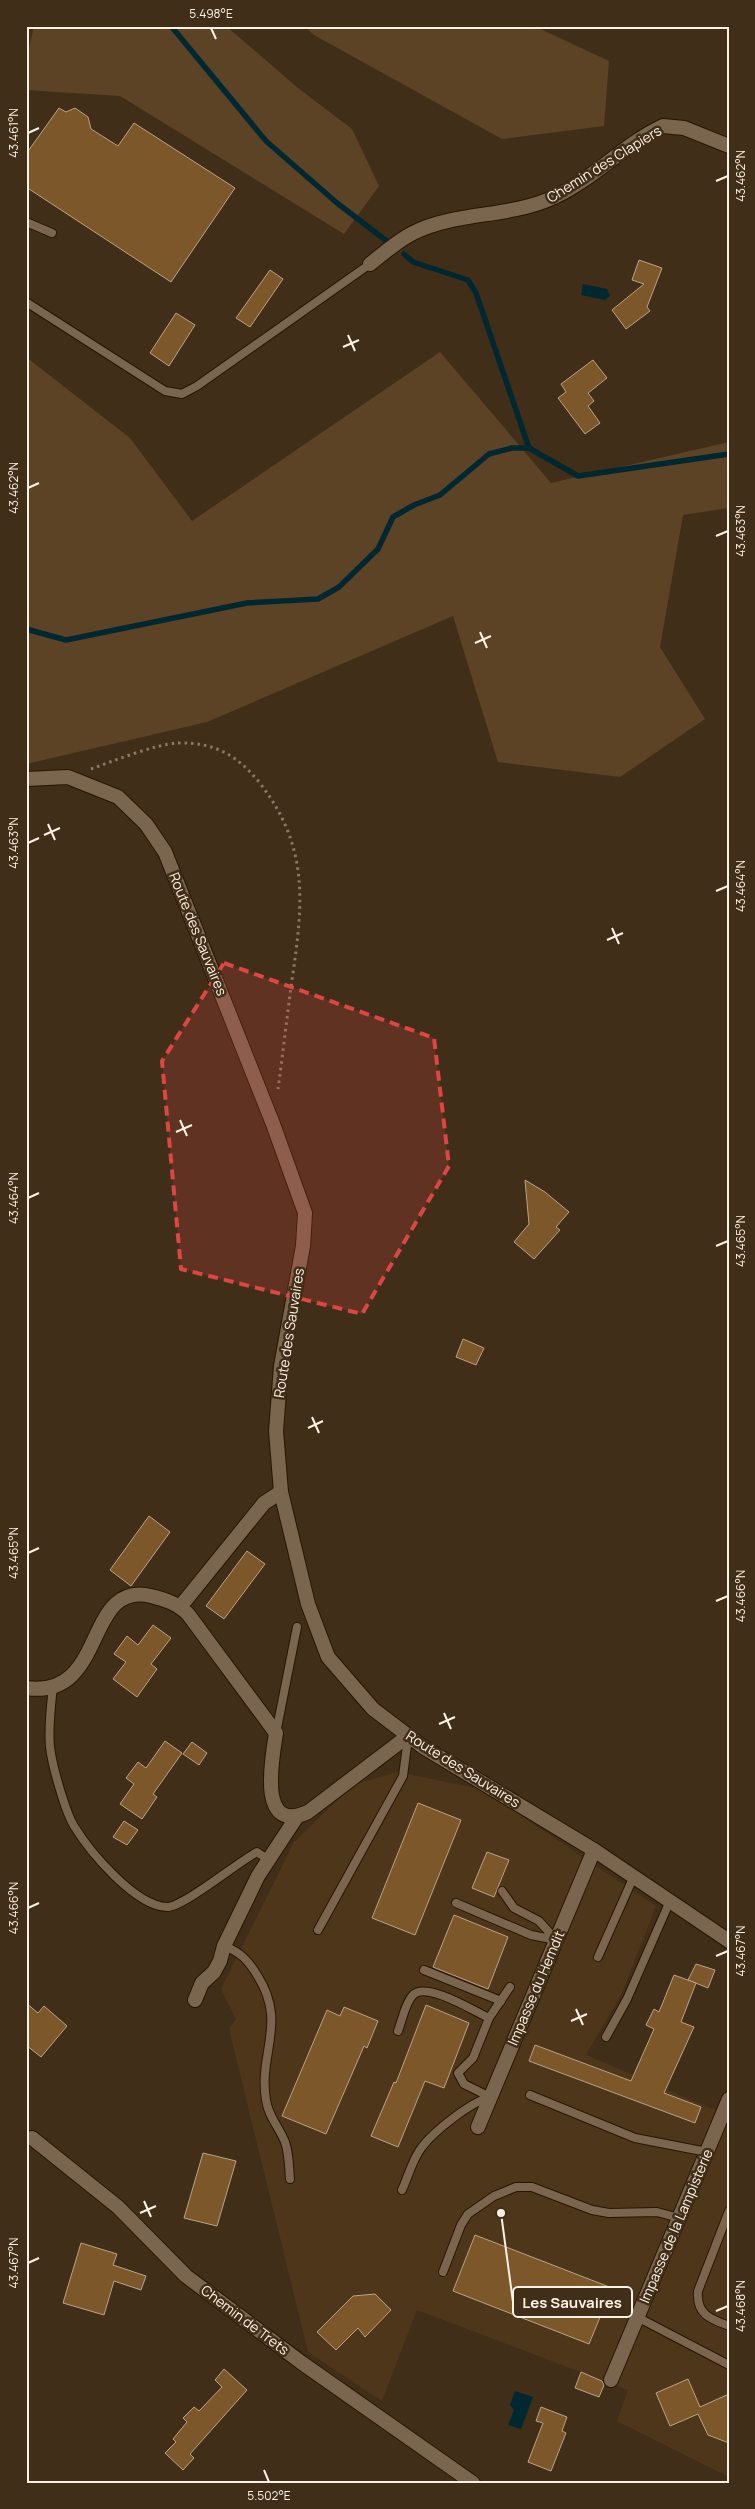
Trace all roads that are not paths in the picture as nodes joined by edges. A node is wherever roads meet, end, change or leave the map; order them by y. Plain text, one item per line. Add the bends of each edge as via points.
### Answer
1 (729, 146) edge
2 (26, 222) edge
3 (52, 233) dead end
4 (370, 264) joint
5 (26, 302) edge
6 (26, 779) edge
7 (281, 1492) junction
8 (180, 1606) junction
9 (297, 1627) dead end
10 (53, 1686) junction
11 (26, 1688) edge
12 (276, 1733) junction
13 (408, 1736) junction
14 (296, 1818) junction
15 (594, 1850) junction
16 (267, 1859) junction
17 (634, 1876) junction
18 (502, 1891) dead end
19 (670, 1901) junction
20 (456, 1903) dead end
21 (318, 1930) dead end
22 (556, 1940) junction
23 (729, 1941) edge
24 (224, 1946) junction
25 (598, 1957) dead end
26 (424, 1970) dead end
27 (510, 1987) dead end
28 (195, 2000) dead end
29 (500, 2001) junction
30 (489, 2018) junction
31 (398, 2031) dead end
32 (606, 2037) dead end
33 (530, 2094) dead end
34 (490, 2097) junction
35 (728, 2102) edge
36 (478, 2127) dead end
37 (32, 2138) dead end
38 (707, 2152) junction
39 (290, 2179) dead end
40 (402, 2190) dead end
41 (729, 2211) edge
42 (679, 2218) junction
43 (443, 2272) dead end
44 (637, 2317) junction
45 (729, 2326) edge
46 (729, 2365) edge
47 (611, 2380) dead end
48 (473, 2483) edge

1 - 4 street, Chemin des Clapiers via 684,128 663,126 555,197 415,232
2 - 3 lane
4 - 5 lane via 182,394 165,391
6 - 7 street, Route des Sauvaires via 68,777 118,797 146,824 165,852 305,1213 303,1246 281,1366 276,1431
7 - 8 street via 264,1503
7 - 13 street, Route des Sauvaires via 308,1604 328,1657 373,1709
8 - 10 street via 147,1595 129,1596 117,1603 108,1612 77,1672 68,1681
8 - 12 street
9 - 12 lane
10 - 11 street
10 - 16 lane via 50,1748 65,1806 74,1826 126,1887 143,1899 167,1907 186,1901 257,1852
12 - 14 street via 270,1773 271,1794 285,1816
13 - 14 street
13 - 15 street, Route des Sauvaires
13 - 21 lane via 403,1776
14 - 16 street
15 - 17 street, Route des Sauvaires
15 - 22 street, Impasse du Hemdit
16 - 24 street
17 - 19 street, Route des Sauvaires
17 - 25 lane
18 - 22 lane via 514,1908 539,1921
19 - 23 street, Route des Sauvaires
19 - 32 lane via 627,1999
20 - 22 lane via 531,1935
22 - 34 street, Impasse du Hemdit
24 - 28 street via 220,1961 202,1983
24 - 39 lane via 245,1957 268,1992 272,2029 264,2087 270,2116 285,2142
26 - 29 lane
27 - 29 lane
29 - 30 lane
30 - 31 lane via 430,1990 418,1990 412,1996
30 - 34 lane via 473,2058 458,2073 464,2084
33 - 38 lane via 635,2138
34 - 36 street, Impasse du Hemdit
34 - 40 lane via 466,2108 421,2147
35 - 38 street, Impasse de la Lampisterie
37 - 48 street, Chemin de Trets via 118,2207 186,2276 302,2363
38 - 42 street, Impasse de la Lampisterie
41 - 45 lane via 697,2301 700,2311 708,2318
42 - 43 lane via 657,2212 592,2210 532,2187 516,2187 494,2196 468,2214
42 - 44 street, Impasse de la Lampisterie
44 - 46 lane
44 - 47 street, Impasse de la Lampisterie

